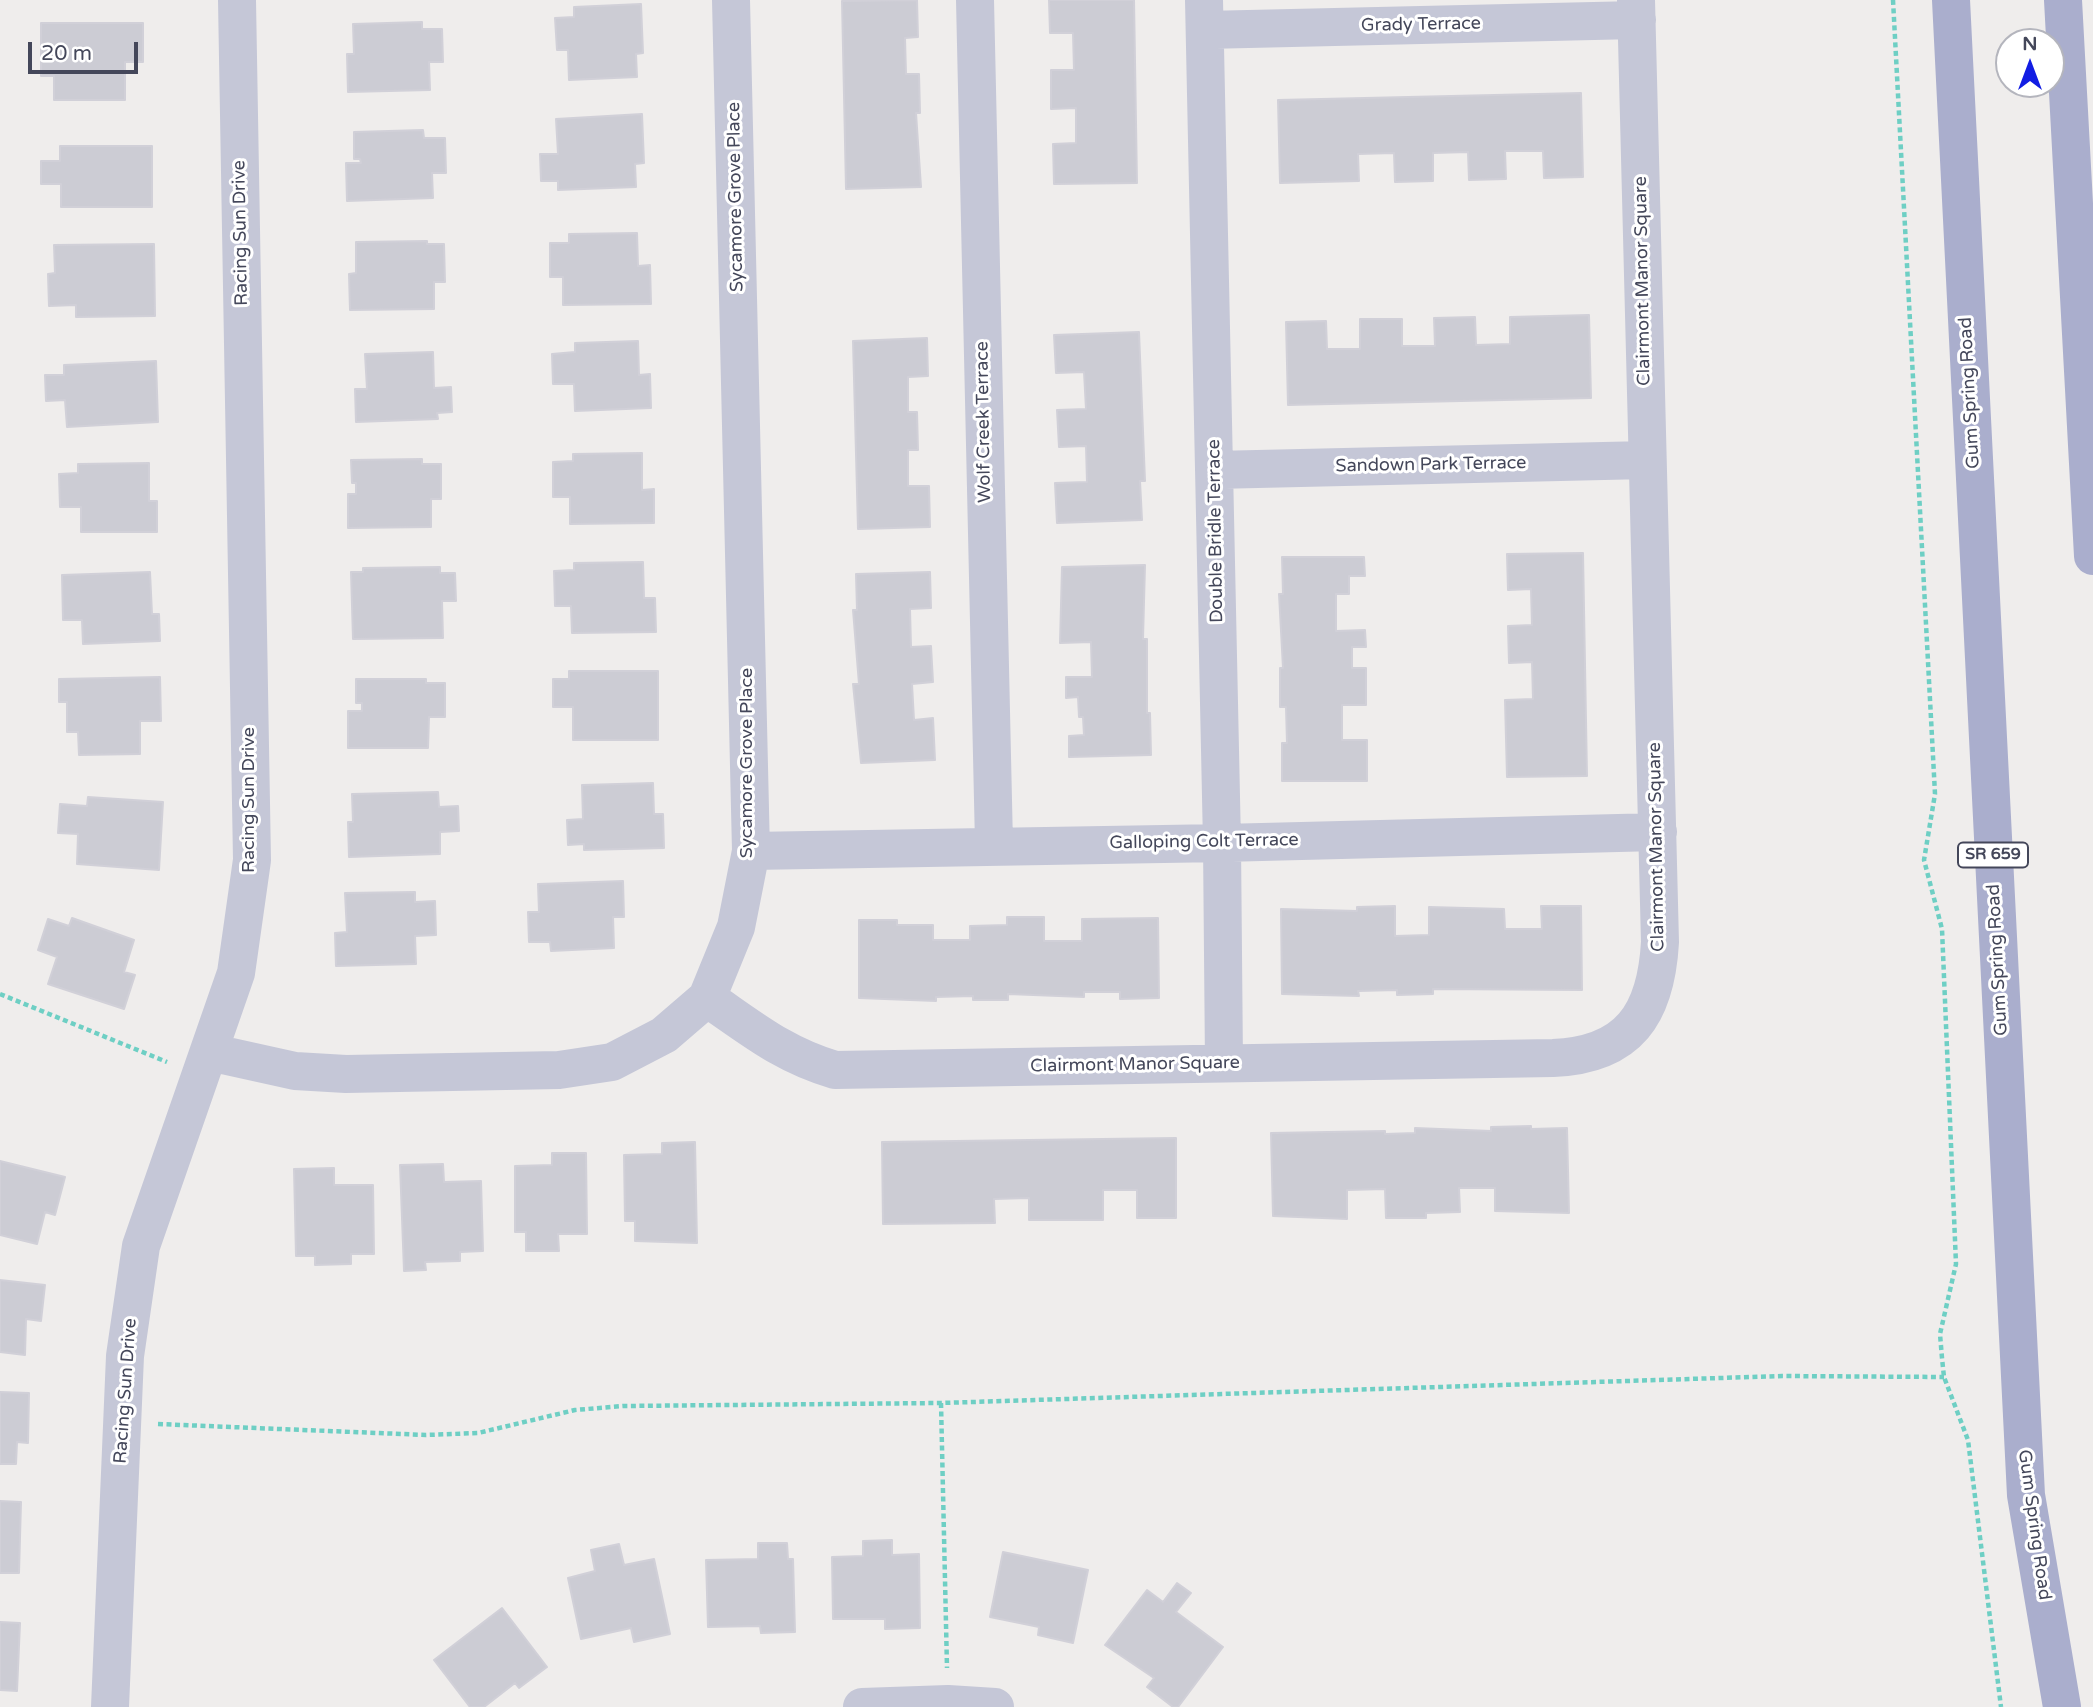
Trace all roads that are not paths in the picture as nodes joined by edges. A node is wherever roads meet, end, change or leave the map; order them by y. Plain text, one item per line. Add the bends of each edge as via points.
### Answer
1 (237, 0) edge
2 (732, 0) edge
3 (975, 0) edge
4 (1951, 0) edge
5 (2063, 0) edge
6 (1636, 10) edge
7 (1205, 15) edge
8 (1647, 460) junction
9 (1214, 470) junction
10 (2093, 556) edge
11 (1658, 832) junction
12 (1222, 843) junction
13 (994, 844) junction
14 (751, 850) junction
15 (707, 998) junction
16 (205, 1063) junction
17 (1224, 1063) junction
18 (110, 1707) edge
19 (862, 1707) edge
20 (995, 1707) edge
21 (2062, 1707) edge

1 - 16 street, Racing Sun Drive via 251,860 236,973
2 - 14 street, Sycamore Grove Place
3 - 13 street, Wolf Creek Terrace
4 - 21 main road, Gum Spring Road / SR 659 via 2026,1495
5 - 10 main road
6 - 7 street, Grady Terrace
6 - 8 street, Clairmont Manor Square
7 - 9 street, Double Bridle Terrace
8 - 9 street, Sandown Park Terrace
8 - 11 street, Clairmont Manor Square
9 - 12 street, Double Bridle Terrace
11 - 12 street, Galloping Colt Terrace
11 - 17 street, Clairmont Manor Square via 1659,969 1641,1019 1605,1048 1581,1057
12 - 13 street, Galloping Colt Terrace
12 - 17 street, Double Bridle Terrace
13 - 14 street, Galloping Colt Terrace
14 - 15 street, Sycamore Grove Place via 736,927
15 - 16 street, Sycamore Grove Place via 664,1035 612,1062 559,1070 346,1074
15 - 17 street, Clairmont Manor Square via 769,1043 801,1060 835,1070
16 - 18 street, Racing Sun Drive via 141,1247 125,1356
19 - 20 street

